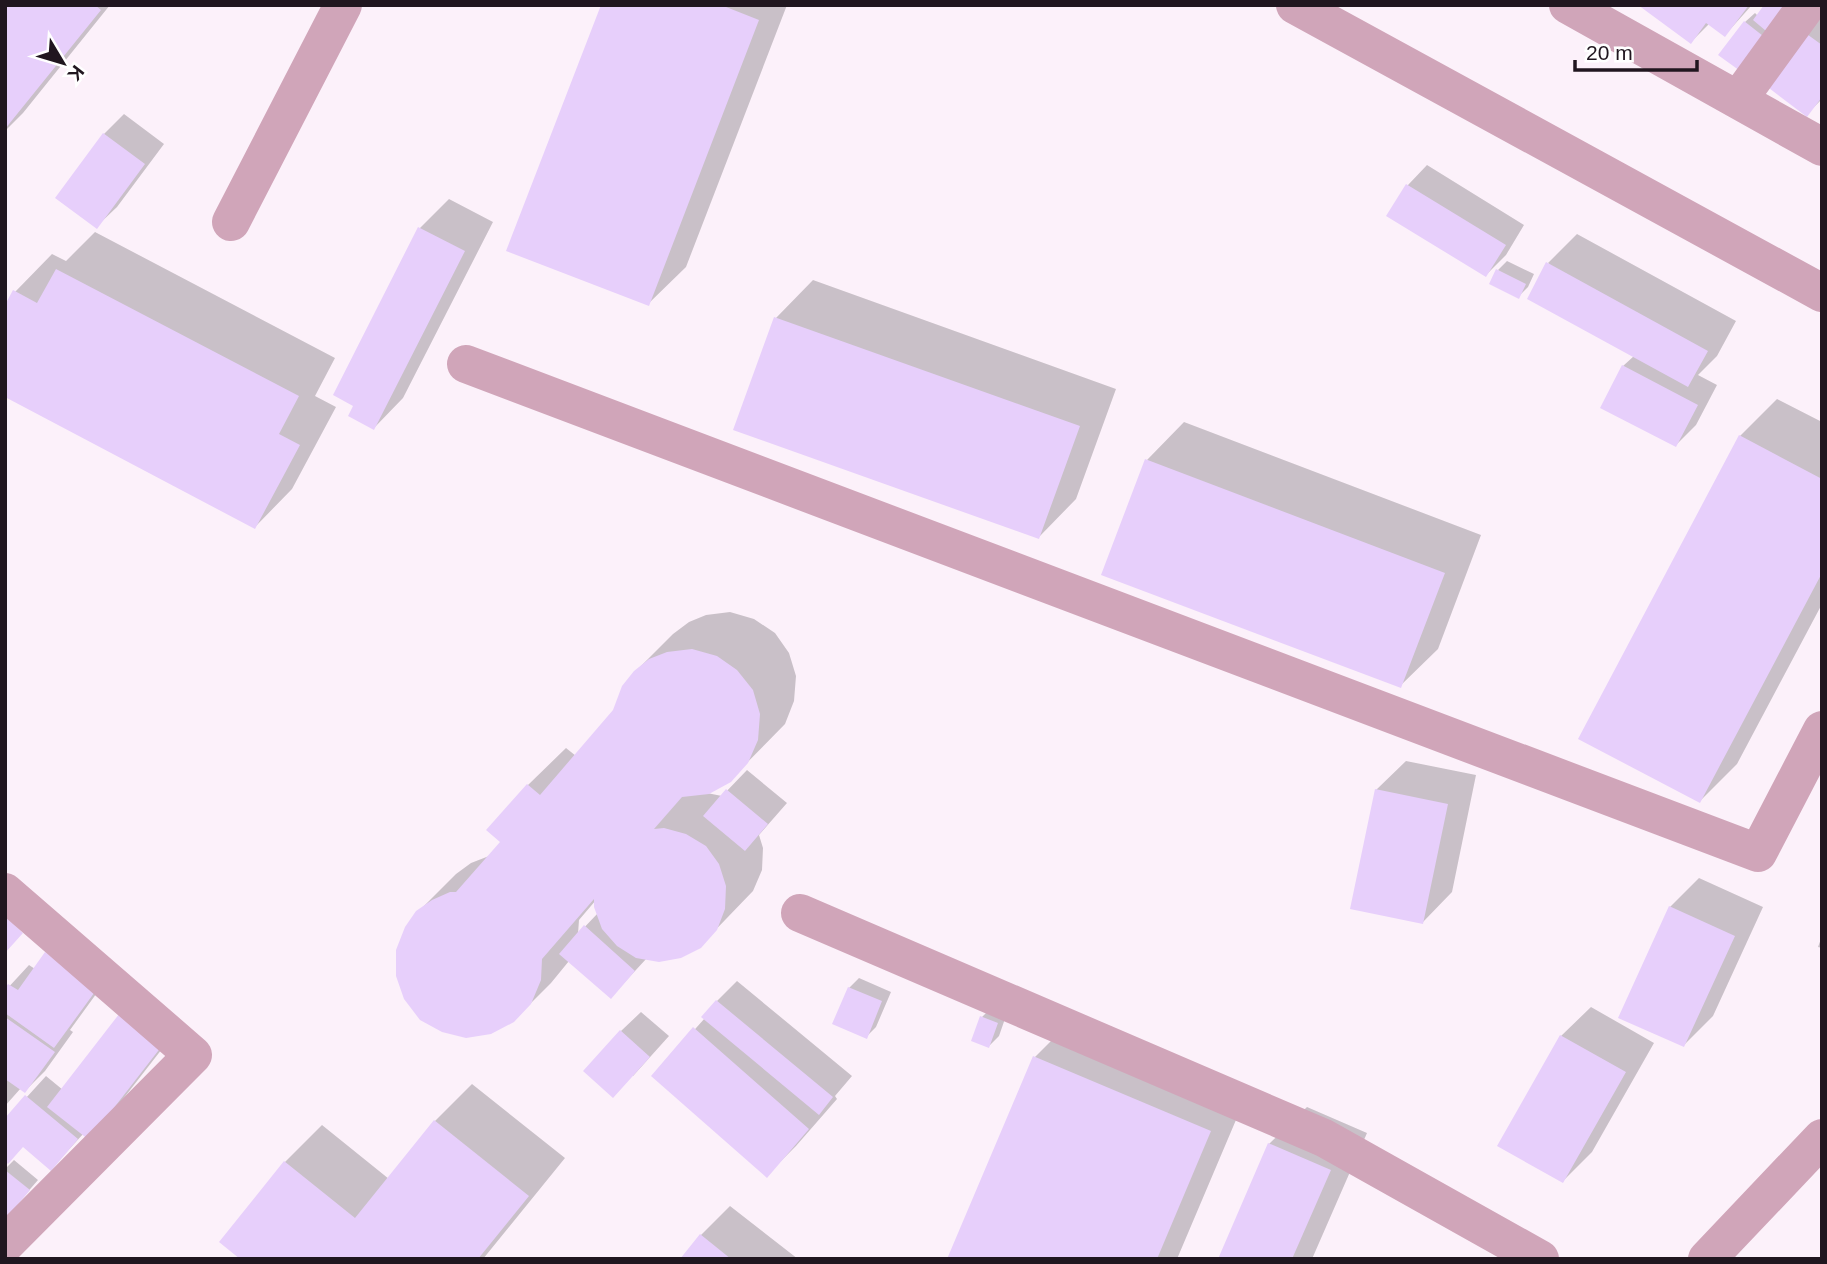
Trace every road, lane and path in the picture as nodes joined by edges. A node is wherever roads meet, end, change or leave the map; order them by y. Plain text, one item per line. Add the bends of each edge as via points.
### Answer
1 (343, 5) edge
2 (1295, 5) edge
3 (1807, 5) edge
4 (1593, 11) edge
5 (1738, 100) junction
6 (1822, 147) edge
7 (232, 222) dead end
8 (1822, 293) edge
9 (466, 364) dead end
10 (1822, 730) edge
11 (5, 892) edge
12 (800, 913) dead end
13 (1822, 1138) edge
14 (5, 1244) edge
15 (1539, 1259) edge
16 (1707, 1259) edge

1 - 7 street
2 - 8 street
3 - 5 street
4 - 5 street
5 - 6 street
9 - 10 street via 1758,853
11 - 14 street via 193,1055
12 - 15 street via 1324,1138
13 - 16 street

